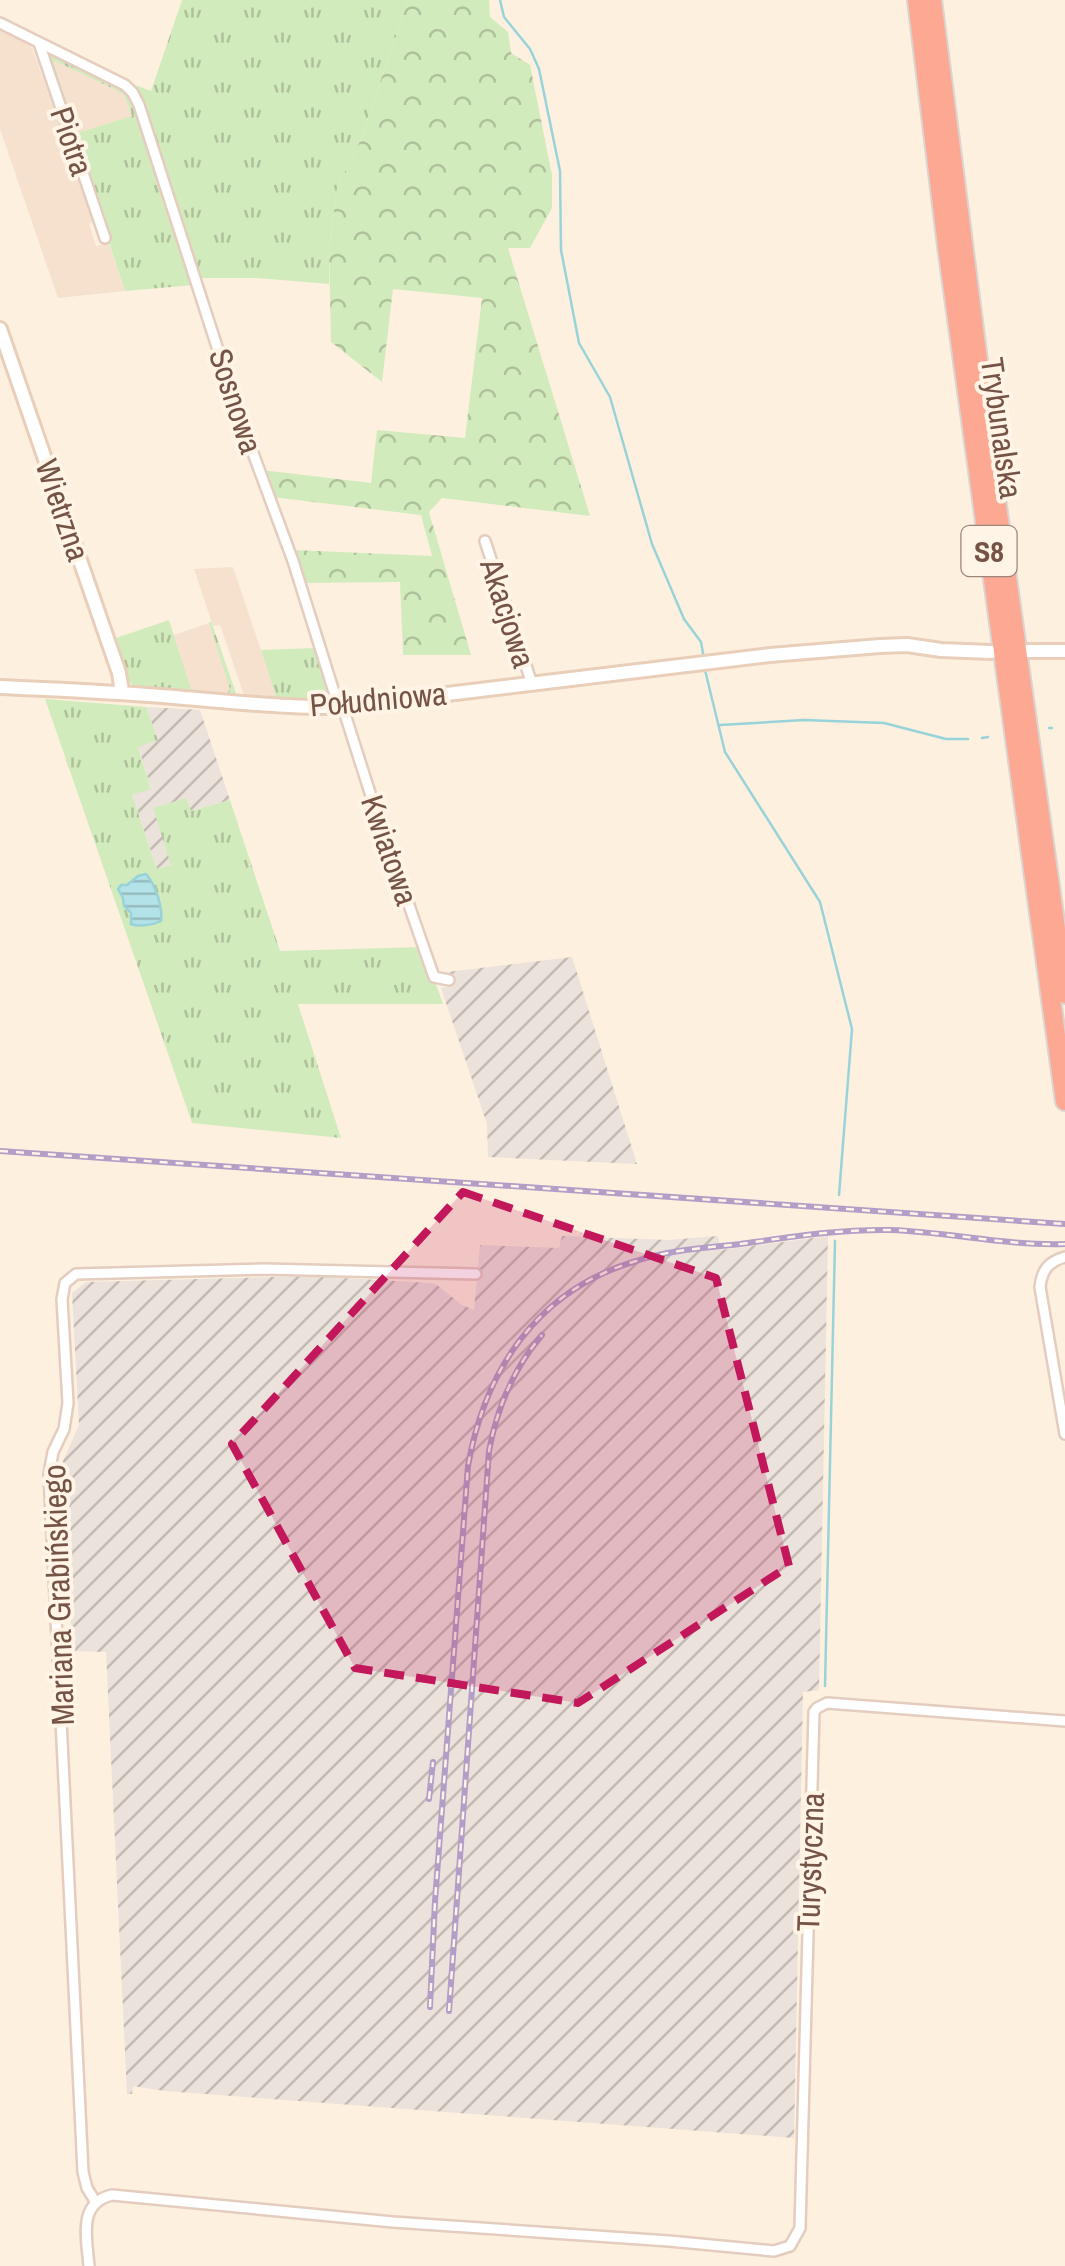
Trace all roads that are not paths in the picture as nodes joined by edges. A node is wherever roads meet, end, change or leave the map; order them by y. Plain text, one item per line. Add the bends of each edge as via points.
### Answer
1 (917, 0) edge
2 (932, 0) edge
3 (0, 24) edge
4 (39, 43) junction
5 (105, 238) dead end
6 (0, 328) edge
7 (485, 542) dead end
8 (1028, 651) dead end
9 (1065, 651) edge
10 (991, 652) dead end
11 (532, 684) junction
12 (0, 686) edge
13 (122, 692) junction
14 (341, 708) junction
15 (449, 980) dead end
16 (1065, 994) edge
17 (1065, 1102) edge
18 (1065, 1256) edge
19 (476, 1274) dead end
20 (1065, 1434) edge
21 (1065, 1720) edge
22 (95, 2202) junction
23 (89, 2266) edge

1 - 17 highway, Trybunalska / S8
2 - 16 highway, Trybunalska / S8
3 - 4 street
4 - 5 street, Piotra
4 - 14 street, Sosnowa via 133,93
6 - 13 street, Wietrzna
7 - 11 street, Akacjowa
8 - 9 street
10 - 11 street, Południowa via 888,645
11 - 14 street, Południowa
12 - 13 street, Południowa
13 - 14 street, Południowa
14 - 15 street, Kwiatowa via 434,977
18 - 20 street via 1044,1270 1040,1287
19 - 22 street, Mariana Grabińskiego via 264,1269 76,1274 65,1283 68,1403 48,1474 84,2172
21 - 22 street, Turystyczna via 827,1703 814,1712 800,2228 790,2246 774,2251 118,2195
22 - 23 street, Mariana Grabińskiego via 87,2219

